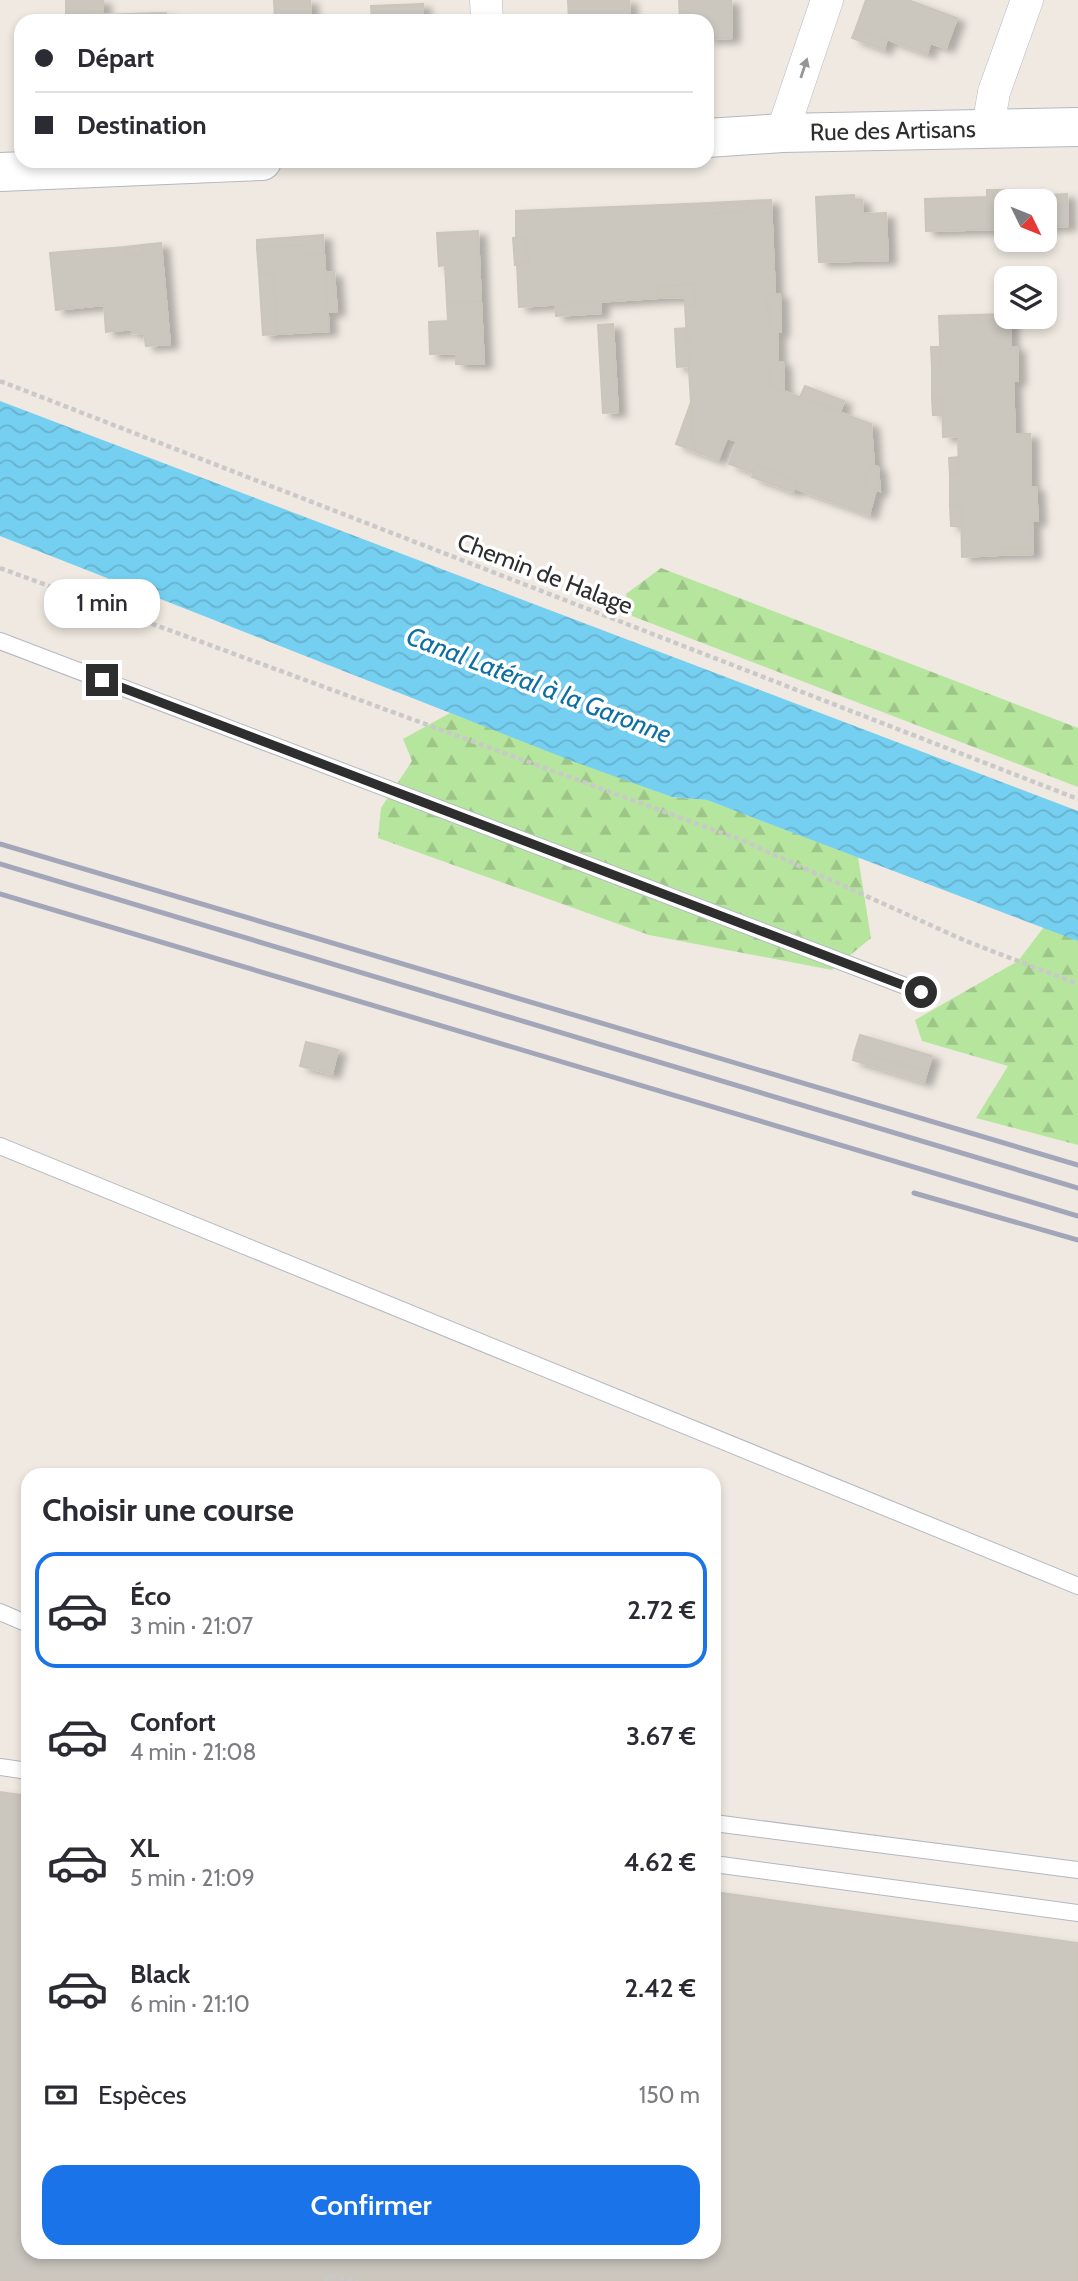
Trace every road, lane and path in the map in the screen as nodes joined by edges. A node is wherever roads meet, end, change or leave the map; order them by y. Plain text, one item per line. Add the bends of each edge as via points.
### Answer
1 (827, 0) edge
2 (1027, 0) edge
3 (988, 127) junction
4 (1078, 127) edge
5 (782, 133) junction
6 (714, 138) edge
7 (95, 168) edge
8 (0, 172) edge
9 (0, 381) edge
10 (0, 568) edge
11 (0, 641) edge
12 (1078, 799) edge
13 (1078, 984) edge
14 (921, 992) dead end
15 (0, 1146) edge
16 (1078, 1586) edge
17 (0, 1612) edge
18 (21, 1621) edge
19 (0, 1767) edge
20 (21, 1770) edge
21 (721, 1824) edge
22 (721, 1865) edge
23 (1078, 1870) edge
24 (1078, 1913) edge
25 (327, 2281) edge
26 (358, 2281) edge

5 -> 1 street
2 - 3 street via 994,92
3 - 4 street, Rue des Artisans
3 - 5 street, Rue des Artisans
5 - 6 street, Rue des Artisans
7 - 8 street
9 - 12 path, Chemin de Halage
10 - 13 path via 744,841 966,941
11 - 14 lane
15 - 16 lane
17 - 18 lane
19 - 20 lane
21 - 23 lane
22 - 24 lane
25 - 26 path via 327,2276

